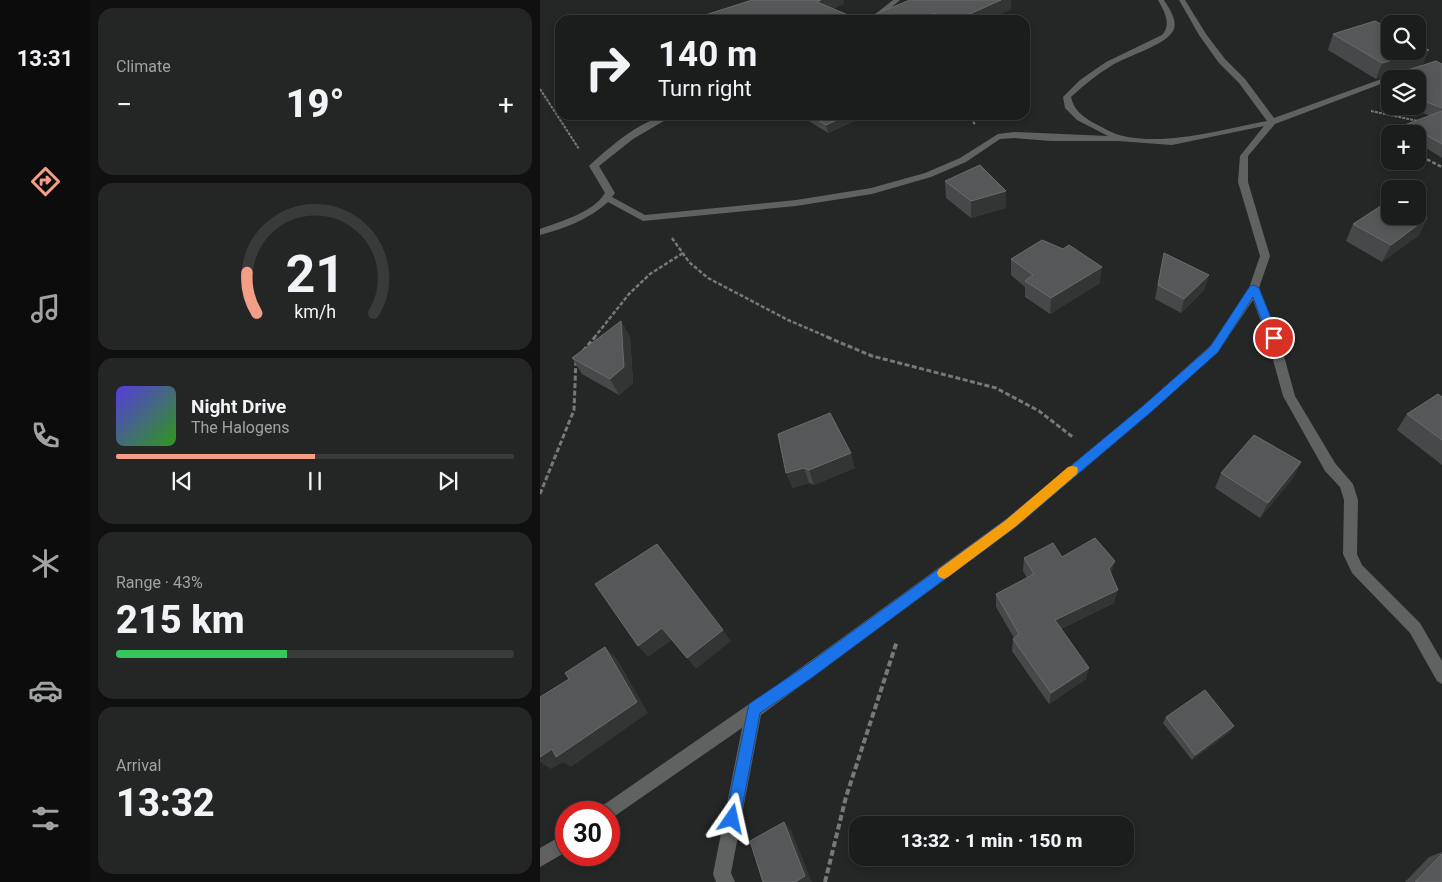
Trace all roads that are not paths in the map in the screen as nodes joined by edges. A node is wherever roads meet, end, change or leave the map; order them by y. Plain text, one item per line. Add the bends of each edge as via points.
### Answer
1 (897, 0) edge
2 (1162, 0) edge
3 (1182, 0) edge
4 (878, 15) edge
5 (1381, 83) edge
6 (660, 120) edge
7 (1272, 122) junction
8 (1122, 139) junction
9 (609, 199) junction
10 (540, 232) edge
11 (1254, 288) junction
12 (1442, 676) edge
13 (754, 709) junction
14 (620, 804) edge
15 (555, 849) edge
16 (540, 858) edge
17 (726, 882) edge

1 - 4 street
2 - 8 street via 1171,22 1169,31 1160,42 1118,57 1067,97 1069,108 1080,118
3 - 7 street via 1203,35
5 - 7 street
6 - 9 street via 617,144 594,166 610,193
7 - 8 street via 1172,142
7 - 11 street via 1244,156 1243,182 1265,256
8 - 9 street via 998,137 963,160 928,175 872,191 796,203 644,218
9 - 10 street via 590,211
11 - 12 street via 1274,338 1289,396 1330,467 1346,484 1351,500 1350,554 1357,569 1415,628
11 - 13 street via 1214,349 1147,409 1011,523
13 - 14 street
13 - 17 street via 722,874
15 - 16 street

